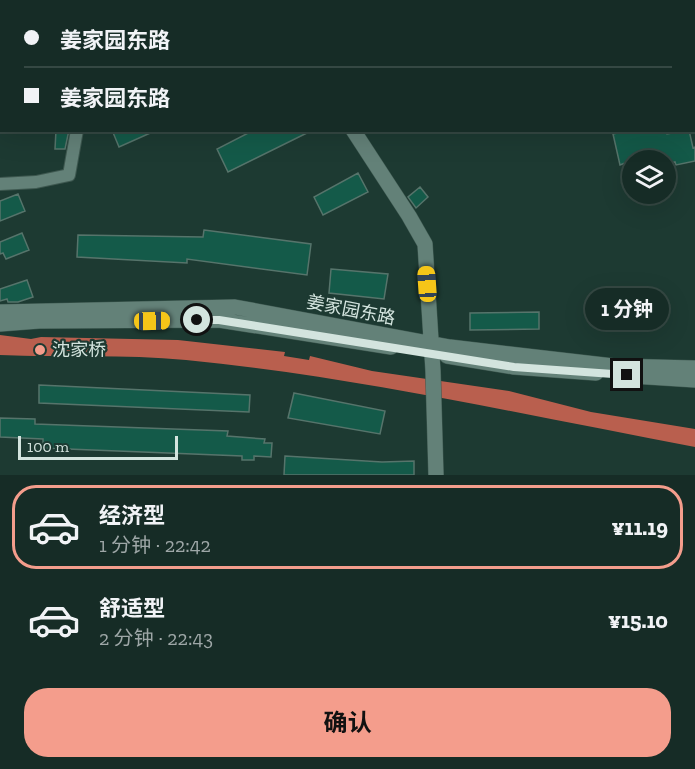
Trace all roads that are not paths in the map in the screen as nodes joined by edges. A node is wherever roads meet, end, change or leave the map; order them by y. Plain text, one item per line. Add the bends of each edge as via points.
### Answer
1 (77, 132) edge
2 (354, 132) edge
3 (0, 184) edge
4 (0, 312) edge
5 (0, 324) edge
6 (431, 349) junction
7 (695, 368) edge
8 (695, 380) edge
9 (436, 475) edge

1 - 3 street via 69,175
2 - 6 main road via 424,244
4 - 6 main road, 姜家园东路 via 235,307
5 - 6 main road, 姜家园东路 via 219,320
6 - 7 main road, 姜家园东路 via 613,366
6 - 8 main road, 姜家园东路 via 514,367
6 - 9 main road

